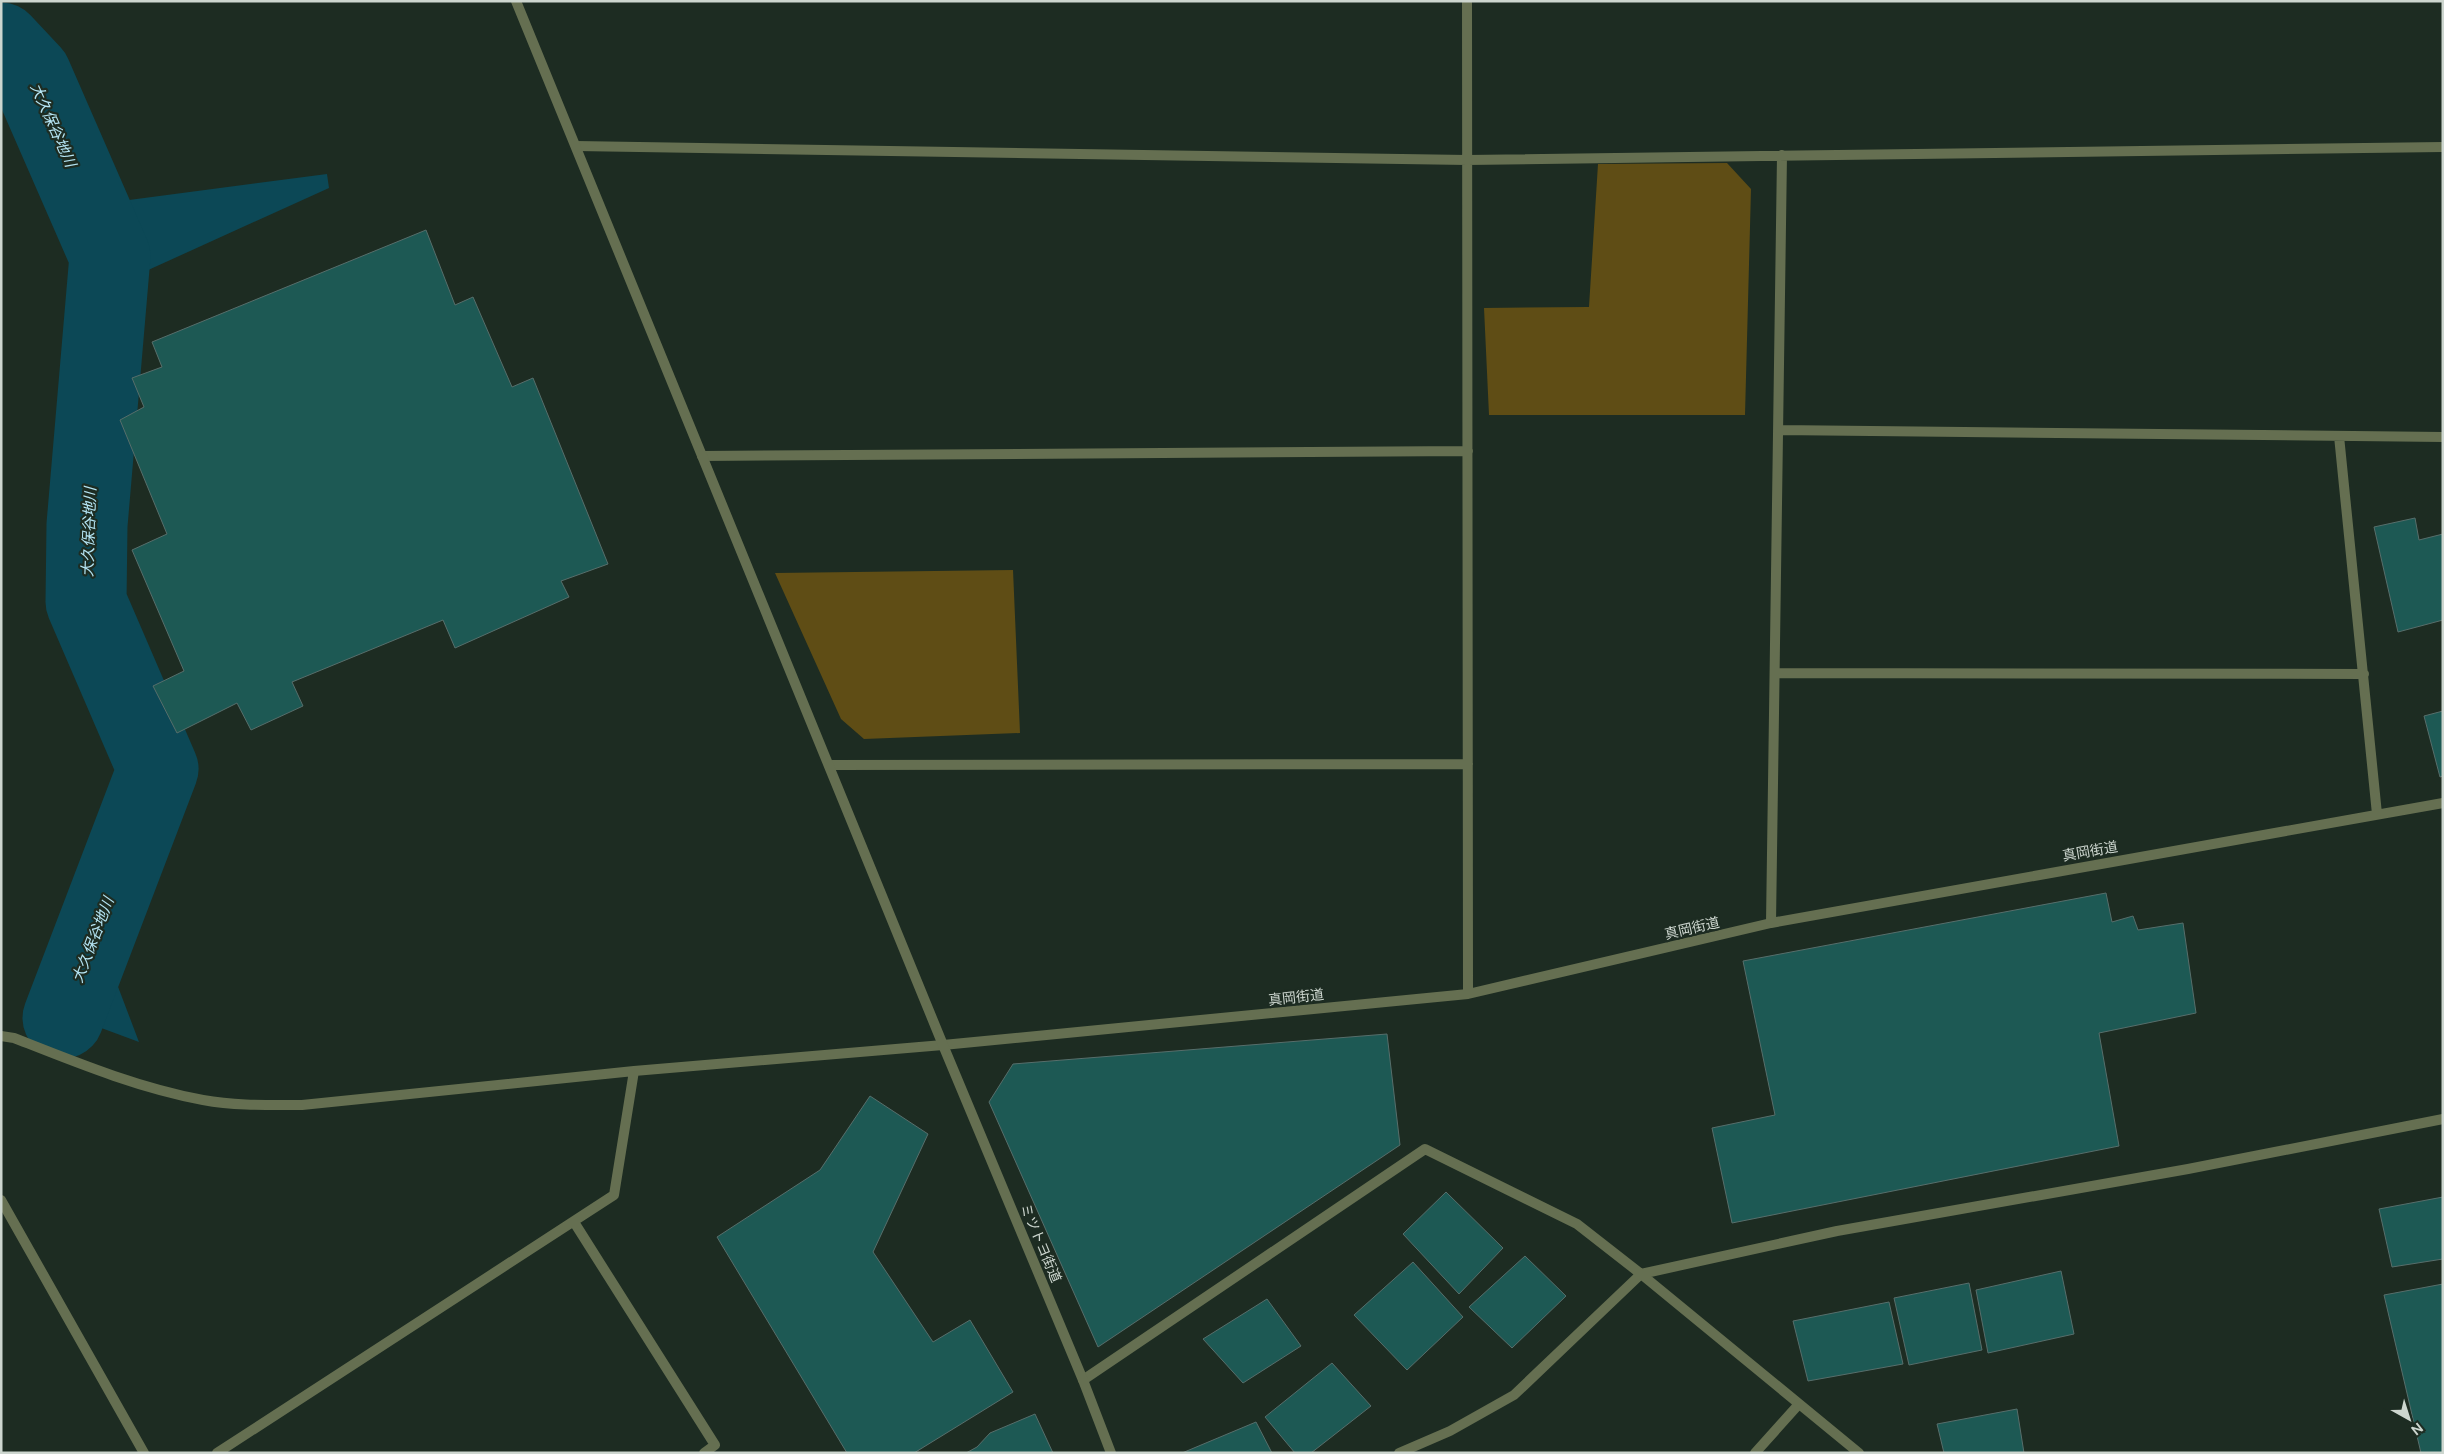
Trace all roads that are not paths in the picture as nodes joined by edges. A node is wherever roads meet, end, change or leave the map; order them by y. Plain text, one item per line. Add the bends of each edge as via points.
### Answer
1 (516, 1) edge
2 (1467, 1) edge
3 (576, 146) junction
4 (2443, 147) edge
5 (1782, 155) junction
6 (1467, 160) junction
7 (1778, 430) junction
8 (2339, 436) junction
9 (2443, 437) edge
10 (1468, 452) junction
11 (702, 456) junction
12 (1774, 673) junction
13 (2364, 674) junction
14 (1468, 764) junction
15 (829, 765) junction
16 (2443, 803) edge
17 (2377, 814) junction
18 (1771, 923) junction
19 (1468, 994) junction
20 (1, 1036) edge
21 (944, 1045) junction
22 (634, 1071) junction
23 (2443, 1119) edge
24 (1, 1200) edge
25 (574, 1222) junction
26 (1641, 1274) junction
27 (1083, 1380) junction
28 (1799, 1404) junction
29 (144, 1453) edge
30 (217, 1453) edge
31 (704, 1453) edge
32 (1111, 1453) edge
33 (1399, 1453) edge
34 (1755, 1453) edge
35 (1859, 1453) edge

1 - 3 street, ミツトヨ街道
2 - 6 street
3 - 6 street
3 - 11 street, ミツトヨ街道
4 - 5 street
5 - 6 street
5 - 7 street
6 - 10 street
7 - 8 street
7 - 12 street
8 - 9 street
8 - 13 street
10 - 11 street
10 - 14 street
11 - 15 street, ミツトヨ街道
12 - 13 street
12 - 18 street
13 - 17 street
14 - 15 street
14 - 19 street
15 - 21 street, ミツトヨ街道
16 - 17 street, 真岡街道
17 - 18 street, 真岡街道
18 - 19 street, 真岡街道
19 - 21 street, 真岡街道
20 - 22 street, 真岡街道 via 118,1078 202,1100 247,1106 302,1105
21 - 22 street, 真岡街道
21 - 27 street, ミツトヨ街道
22 - 25 street via 614,1195
23 - 26 street via 2188,1169 1837,1231
24 - 29 street
25 - 30 street
25 - 31 street via 715,1445
26 - 27 street via 1577,1224 1425,1149
26 - 28 street
26 - 33 street via 1514,1395 1450,1431
27 - 32 street, ミツトヨ街道
28 - 34 street
28 - 35 street

